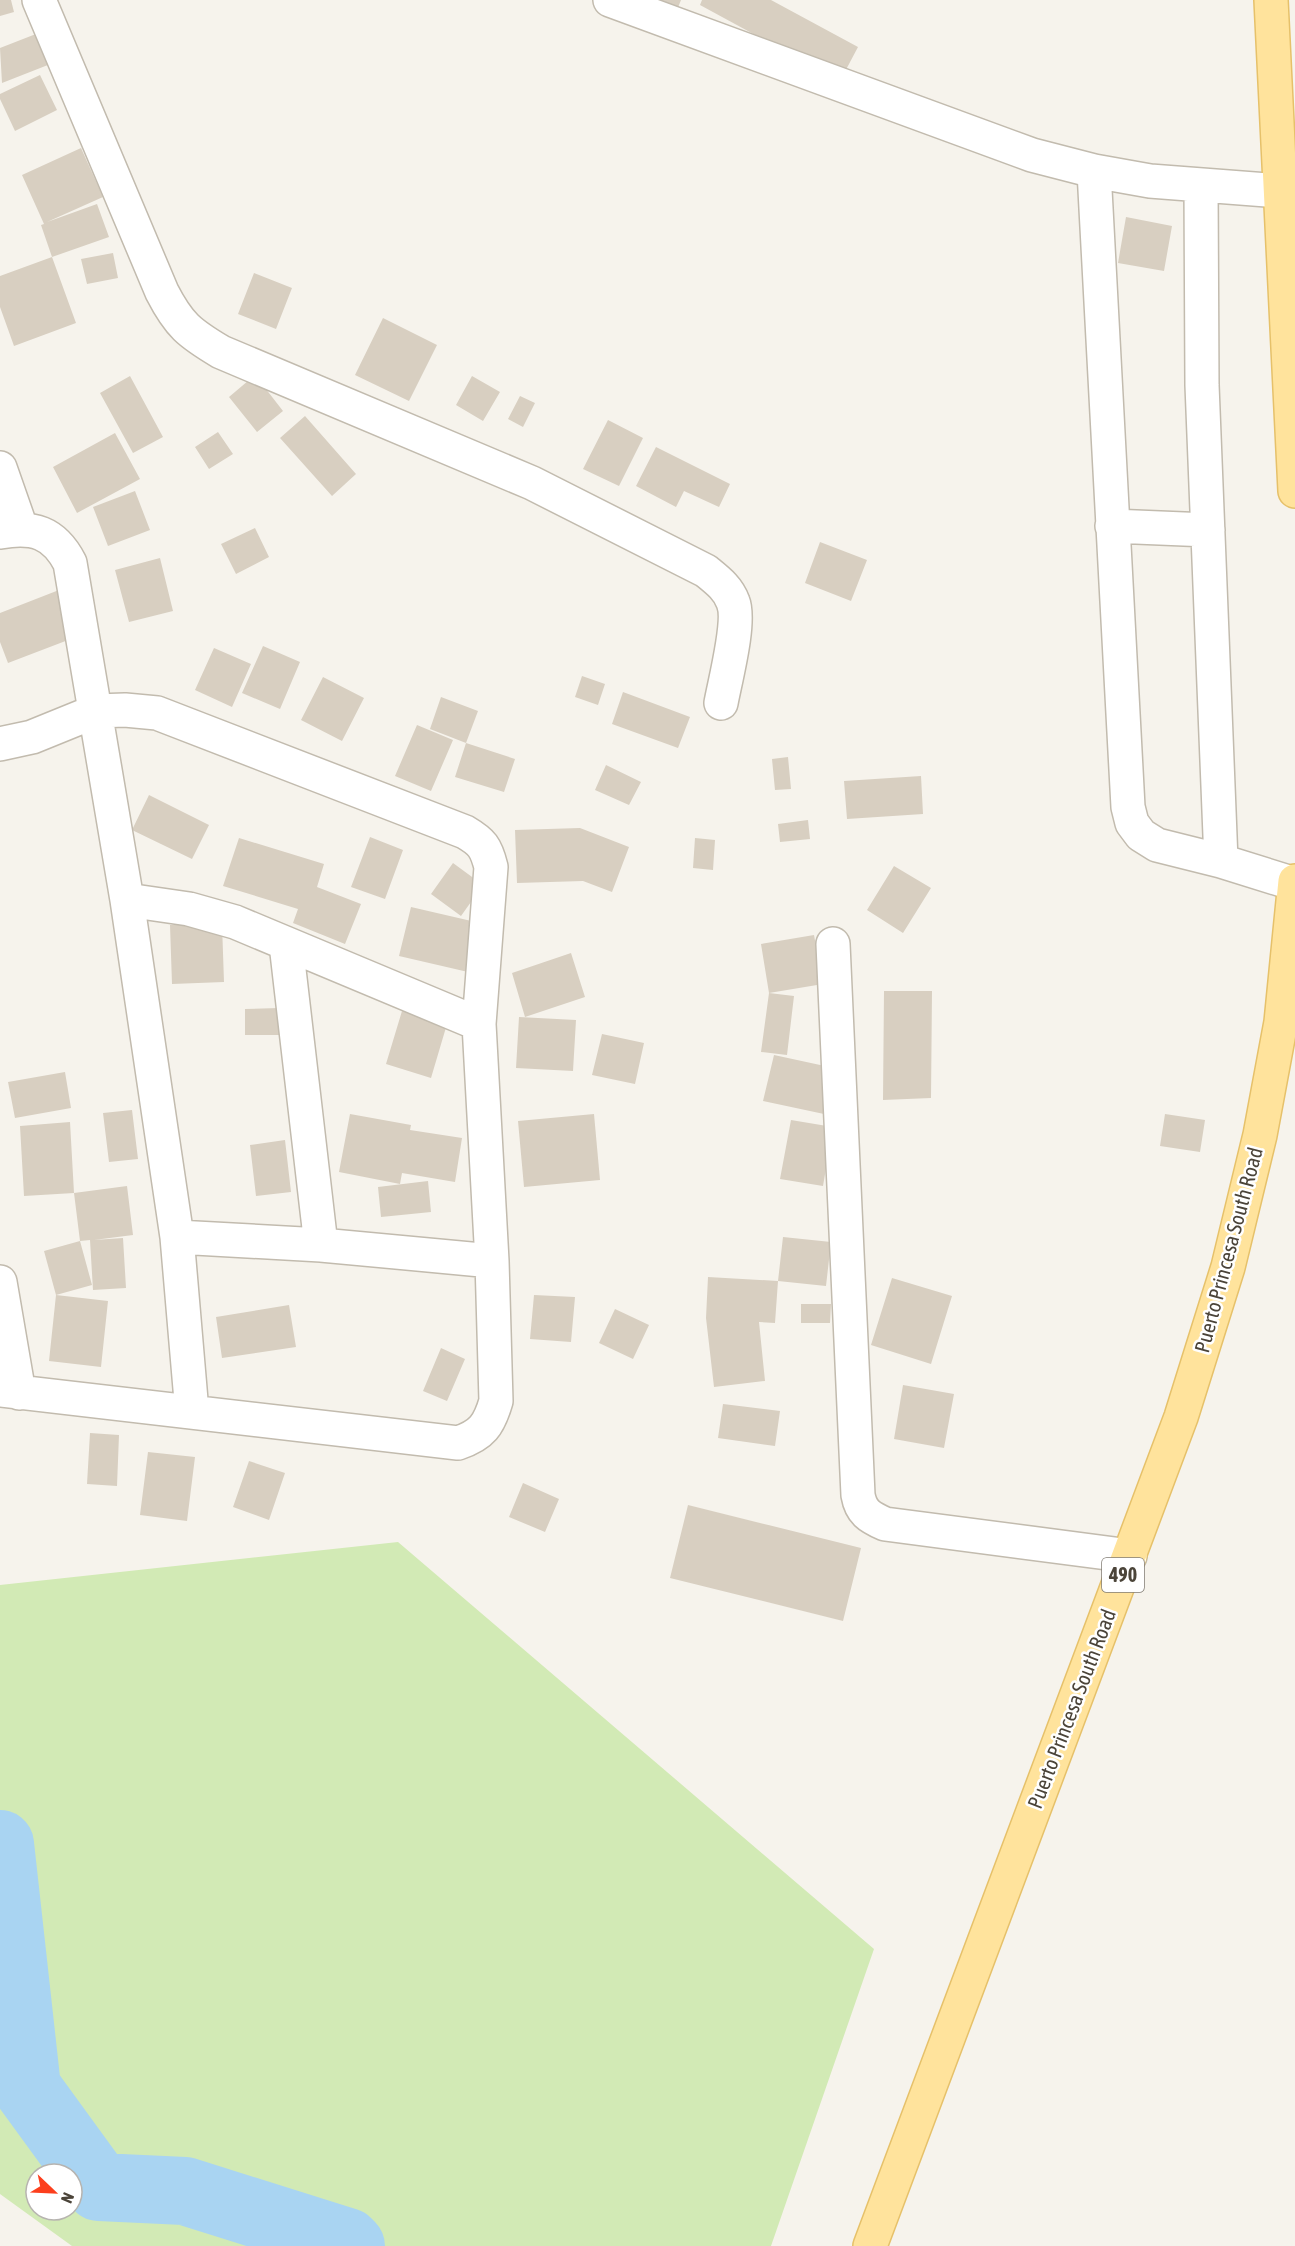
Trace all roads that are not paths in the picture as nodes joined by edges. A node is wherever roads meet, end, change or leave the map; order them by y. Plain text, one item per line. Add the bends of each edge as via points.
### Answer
1 (39, 0) edge
2 (610, 0) edge
3 (1271, 0) edge
4 (1094, 171) junction
5 (1201, 185) junction
6 (1287, 193) edge
7 (0, 468) edge
8 (1295, 491) edge
9 (1112, 526) junction
10 (10, 530) edge
11 (1208, 530) junction
12 (721, 703) dead end
13 (96, 711) junction
14 (0, 744) edge
15 (1221, 861) junction
16 (1295, 882) edge
17 (127, 900) junction
18 (286, 944) junction
19 (833, 944) dead end
20 (479, 1024) junction
21 (177, 1237) junction
22 (321, 1245) junction
23 (492, 1261) junction
24 (0, 1282) edge
25 (9, 1392) edge
26 (192, 1412) junction
27 (1130, 1556) junction
28 (870, 2246) edge

1 - 12 street via 174,316 196,337 221,351 532,483 706,571 724,586 734,604 735,625
2 - 4 street via 1032,155
3 - 6 main road
4 - 5 street
4 - 9 street
5 - 6 street
5 - 11 street via 1202,385
6 - 8 main road
7 - 10 street
9 - 11 street
9 - 15 street via 1132,823 1141,835 1157,844
10 - 13 street via 50,537 63,548 70,563
11 - 15 street
13 - 14 street via 32,737
13 - 17 street
13 - 20 street via 157,713 177,719 477,840 487,850 490,867
15 - 16 street
16 - 27 main road, Puerto Princesa South Road / 490 via 1281,1022 1260,1135 1228,1267 1181,1417
17 - 18 street via 211,914
17 - 21 street
18 - 20 street
18 - 22 street
19 - 27 street via 861,1508 870,1518 885,1524
20 - 23 street
21 - 22 street
21 - 26 street
22 - 23 street
23 - 26 street via 496,1401 492,1416 474,1438 458,1443
24 - 25 street
25 - 26 street
27 - 28 main road, Puerto Princesa South Road / 490

